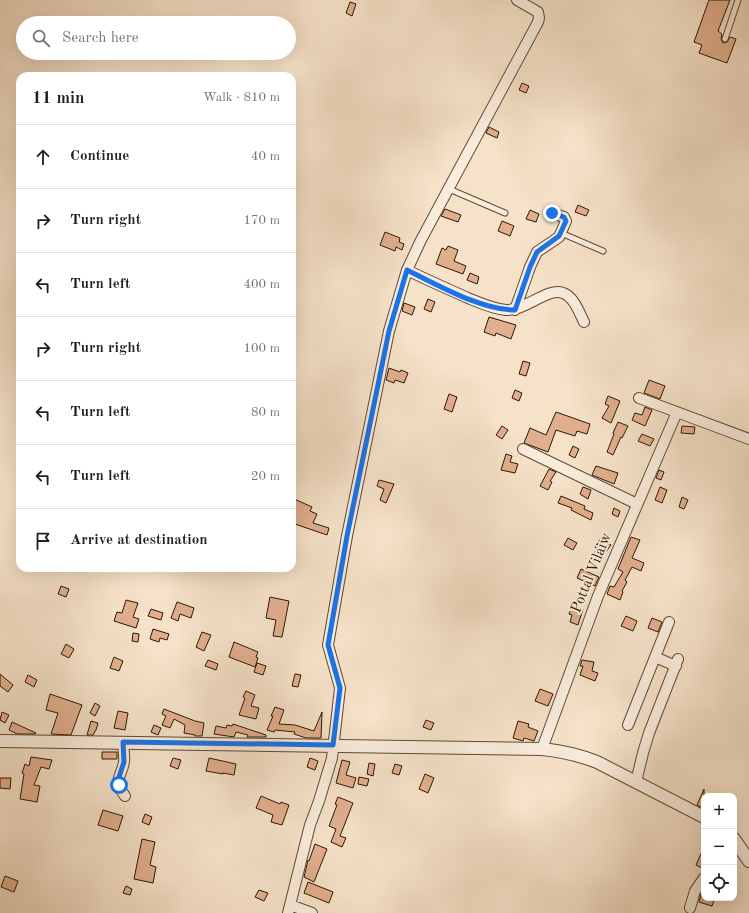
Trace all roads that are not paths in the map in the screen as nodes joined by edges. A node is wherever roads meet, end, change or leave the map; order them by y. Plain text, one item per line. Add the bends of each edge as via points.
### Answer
1 (517, 0) edge
2 (738, 0) edge
3 (725, 39) dead end
4 (449, 189) junction
5 (505, 213) dead end
6 (552, 213) dead end
7 (561, 233) junction
8 (603, 251) dead end
9 (407, 270) junction
10 (515, 310) junction
11 (584, 322) dead end
12 (639, 398) dead end
13 (677, 412) junction
14 (749, 439) edge
15 (523, 449) dead end
16 (637, 504) junction
17 (669, 622) dead end
18 (655, 657) junction
19 (628, 725) dead end
20 (0, 741) edge
21 (333, 745) junction
22 (123, 748) junction
23 (542, 749) junction
24 (636, 782) junction
25 (125, 796) dead end
26 (701, 815) edge
27 (737, 844) edge
28 (749, 861) edge
29 (701, 882) edge
30 (690, 908) dead end
31 (289, 909) edge
32 (312, 913) edge

1 - 4 street via 535,10 540,18
2 - 3 lane
4 - 5 lane
4 - 9 street
6 - 7 street via 565,219
7 - 8 lane
7 - 10 street via 537,252
9 - 10 street via 479,303
9 - 21 street via 386,346 347,536 328,645 340,688
10 - 11 street via 547,294 563,293 574,303
12 - 13 street
13 - 14 street
13 - 16 street, Pottal Vilaiw
15 - 16 street
16 - 23 street, Pottal Vilaiw via 583,637
17 - 18 street
18 - 19 street
18 - 24 street via 677,662 649,733
20 - 22 street
21 - 22 street
21 - 23 street
21 - 31 street via 328,773 310,825
22 - 25 street via 124,762 118,780
23 - 24 street via 581,755
24 - 26 street
27 - 28 street
29 - 30 street via 695,891
31 - 32 street

